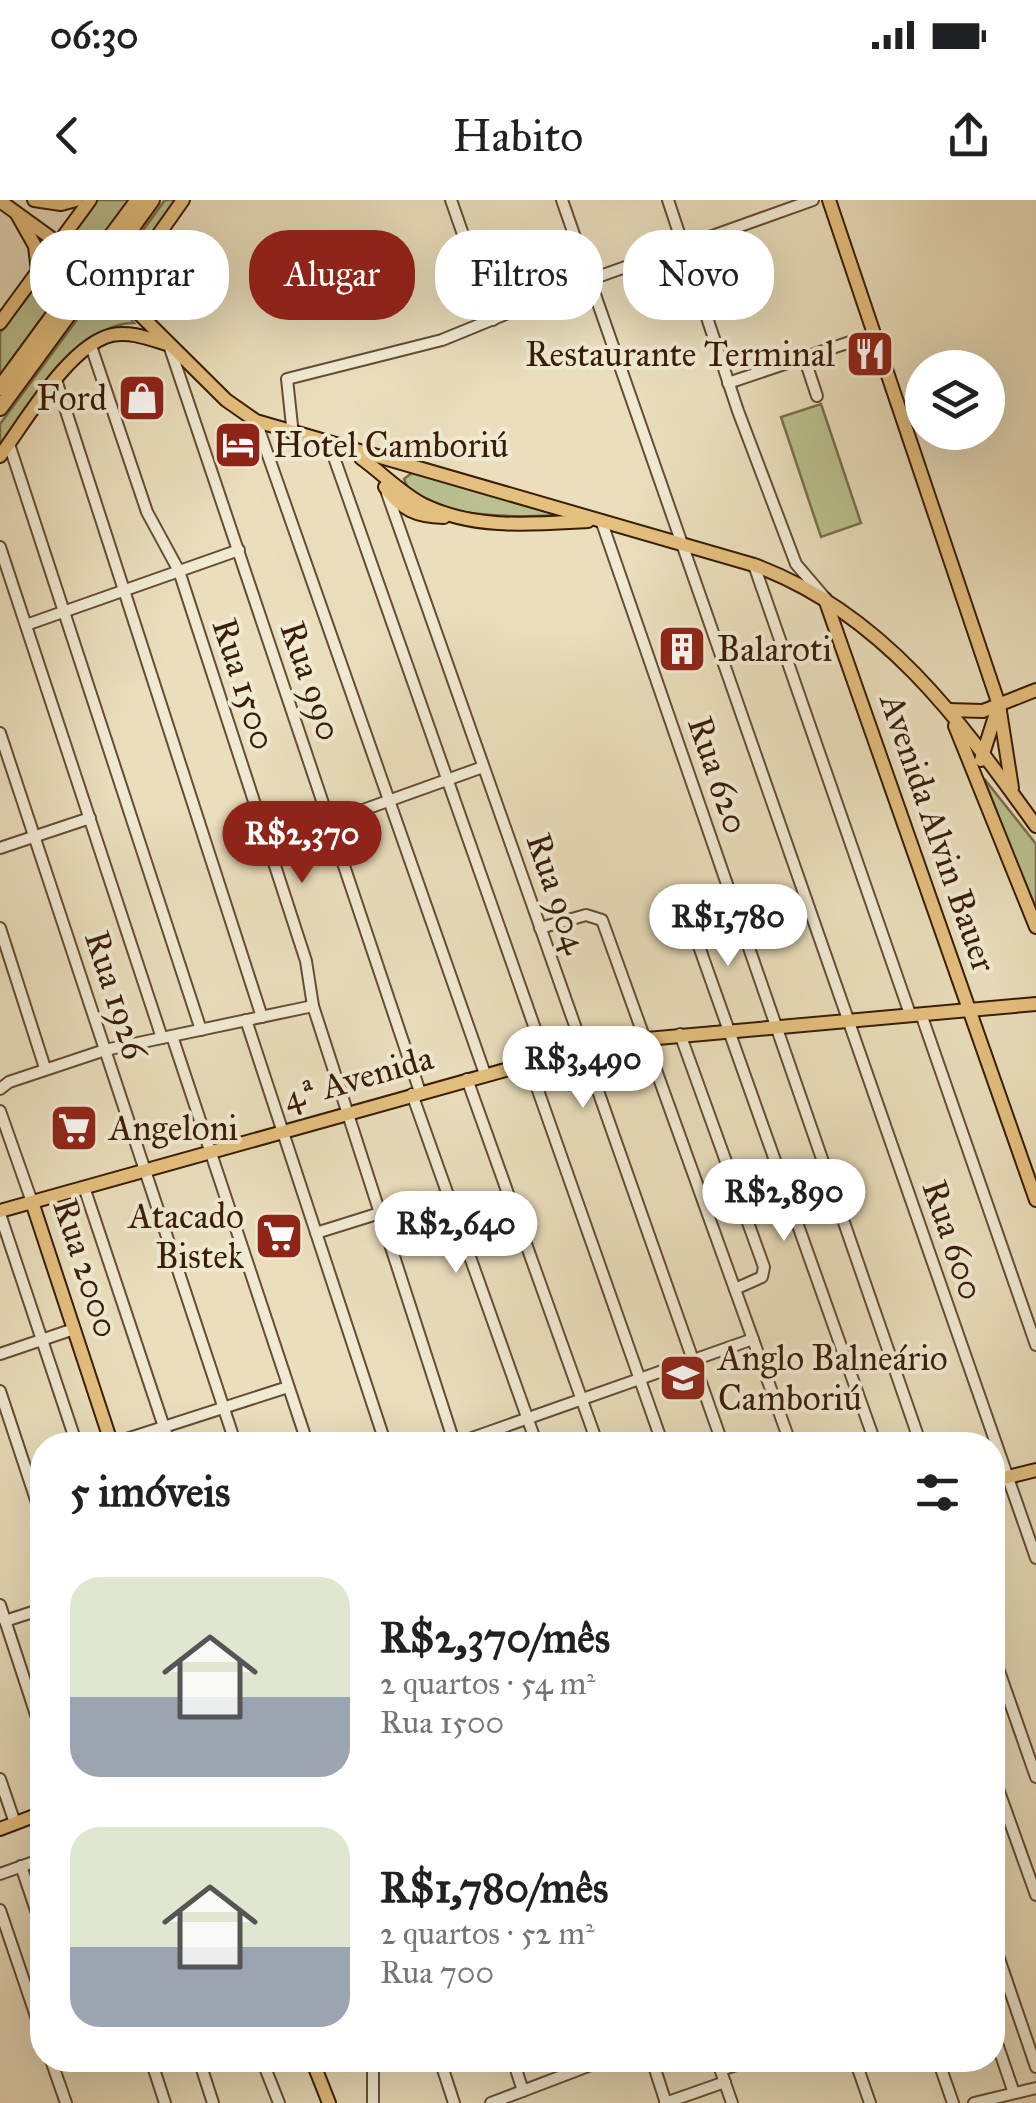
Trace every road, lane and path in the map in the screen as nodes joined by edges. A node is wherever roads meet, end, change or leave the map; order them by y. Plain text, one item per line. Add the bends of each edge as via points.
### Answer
1 (34, 200) edge
2 (76, 200) edge
3 (90, 200) edge
4 (138, 200) edge
5 (152, 200) edge
6 (184, 200) edge
7 (451, 200) edge
8 (562, 200) edge
9 (668, 200) edge
10 (813, 200) edge
11 (829, 200) edge
12 (0, 201) edge
13 (14, 210) junction
14 (43, 230) edge
15 (69, 230) edge
16 (119, 230) edge
17 (127, 230) edge
18 (162, 230) edge
19 (462, 230) edge
20 (572, 230) edge
21 (677, 230) edge
22 (726, 230) edge
23 (30, 237) edge
24 (30, 283) edge
25 (54, 320) edge
26 (60, 320) edge
27 (145, 320) edge
28 (493, 320) edge
29 (603, 320) edge
30 (707, 320) edge
31 (0, 323) edge
32 (874, 334) junction
33 (169, 345) junction
34 (91, 346) junction
35 (804, 357) junction
36 (56, 380) junction
37 (728, 382) junction
38 (0, 388) edge
39 (817, 396) dead end
40 (0, 408) edge
41 (256, 421) junction
42 (293, 436) junction
43 (9, 444) junction
44 (330, 446) junction
45 (355, 454) junction
46 (0, 456) edge
47 (380, 472) junction
48 (385, 487) junction
49 (466, 518) junction
50 (601, 520) junction
51 (680, 544) junction
52 (0, 548) edge
53 (238, 550) junction
54 (754, 566) junction
55 (178, 571) junction
56 (124, 590) junction
57 (824, 598) junction
58 (64, 611) junction
59 (26, 625) junction
60 (1036, 690) edge
61 (999, 705) junction
62 (948, 710) junction
63 (0, 733) edge
64 (982, 755) junction
65 (484, 767) junction
66 (975, 777) junction
67 (447, 780) junction
68 (1013, 794) junction
69 (389, 800) junction
70 (90, 818) junction
71 (330, 822) junction
72 (1036, 826) edge
73 (34, 837) junction
74 (268, 844) junction
75 (0, 848) edge
76 (690, 921) dead end
77 (0, 928) edge
78 (540, 928) junction
79 (1036, 928) edge
80 (1036, 1004) edge
81 (313, 1006) junction
82 (968, 1010) junction
83 (915, 1014) junction
84 (262, 1017) junction
85 (246, 1020) junction
86 (847, 1020) junction
87 (776, 1026) junction
88 (201, 1030) junction
89 (729, 1030) junction
90 (680, 1034) junction
91 (167, 1037) junction
92 (644, 1037) junction
93 (582, 1047) junction
94 (105, 1050) junction
95 (545, 1056) junction
96 (528, 1062) junction
97 (45, 1068) junction
98 (485, 1074) junction
99 (467, 1079) junction
100 (0, 1089) edge
101 (416, 1093) junction
102 (348, 1112) junction
103 (1, 1114) edge
104 (283, 1131) junction
105 (210, 1152) junction
106 (145, 1170) junction
107 (84, 1187) junction
108 (1036, 1200) edge
109 (32, 1202) junction
110 (0, 1213) edge
111 (380, 1213) junction
112 (316, 1233) junction
113 (735, 1290) junction
114 (74, 1329) junction
115 (753, 1339) junction
116 (42, 1340) junction
117 (1036, 1345) edge
118 (0, 1354) edge
119 (692, 1360) junction
120 (640, 1379) junction
121 (288, 1387) junction
122 (0, 1391) edge
123 (582, 1399) junction
124 (224, 1408) junction
125 (528, 1418) junction
126 (164, 1427) junction
127 (73, 1432) edge
128 (108, 1432) edge
129 (150, 1432) edge
130 (166, 1432) edge
131 (232, 1432) edge
132 (304, 1432) edge
133 (382, 1432) edge
134 (450, 1432) edge
135 (490, 1432) edge
136 (533, 1432) edge
137 (593, 1432) edge
138 (658, 1432) edge
139 (718, 1432) edge
140 (785, 1432) edge
141 (871, 1432) edge
142 (917, 1432) edge
143 (992, 1432) edge
144 (1005, 1469) edge
145 (1036, 1470) edge
146 (1008, 1478) junction
147 (1005, 1479) edge
148 (30, 1482) edge
149 (1036, 1558) edge
150 (0, 1605) edge
151 (30, 1613) edge
152 (6, 1621) junction
153 (1005, 1687) edge
154 (30, 1695) edge
155 (1035, 1771) edge
156 (0, 1779) edge
157 (1005, 1808) edge
158 (30, 1817) edge
159 (15, 1823) junction
160 (0, 1829) edge
161 (30, 1863) edge
162 (21, 1866) junction
163 (0, 1874) edge
164 (30, 1893) edge
165 (1036, 1895) edge
166 (0, 1910) edge
167 (1005, 1976) edge
168 (30, 1999) edge
169 (1005, 2067) edge
170 (1036, 2067) edge
171 (55, 2072) edge
172 (155, 2072) edge
173 (203, 2072) edge
174 (267, 2072) edge
175 (317, 2072) edge
176 (373, 2072) edge
177 (444, 2072) edge
178 (517, 2072) edge
179 (573, 2072) edge
180 (656, 2072) edge
181 (721, 2072) edge
182 (859, 2072) edge
183 (942, 2072) edge
184 (725, 2082) junction
185 (1036, 2088) edge
186 (523, 2091) junction
187 (1014, 2093) junction
188 (66, 2103) edge
189 (165, 2103) edge
190 (213, 2103) edge
191 (279, 2103) edge
192 (329, 2103) edge
193 (373, 2103) edge
194 (454, 2103) edge
195 (494, 2103) edge
196 (666, 2103) edge
197 (732, 2103) edge
198 (870, 2103) edge
199 (953, 2103) edge
200 (974, 2103) edge

1 - 2 main road
3 - 15 main road
4 - 16 highway
5 - 17 highway
6 - 18 main road
7 - 19 street
8 - 20 street, Rua 600
9 - 21 street
10 - 22 street
11 - 32 main road
12 - 13 main road
13 - 14 main road
13 - 23 main road
24 - 31 main road
25 - 38 highway
26 - 40 highway
27 - 33 main road
28 - 42 street via 414,349 288,379
29 - 51 street, Rua 600
30 - 37 street
32 - 35 street
32 - 61 main road
33 - 34 main road via 114,334
33 - 41 main road
33 - 53 street, Rua 990
34 - 36 main road
34 - 55 street, Rua 1500 via 147,512
35 - 37 street
35 - 39 street
36 - 43 main road
36 - 56 street
37 - 57 street via 796,564
41 - 42 main road
41 - 69 street
42 - 44 main road
43 - 46 main road
43 - 58 street
44 - 45 main road
44 - 67 street
45 - 47 main road
45 - 50 main road
47 - 48 street, Rua 904
47 - 49 main road via 424,505
48 - 49 main road via 400,507 422,516
48 - 65 street, Rua 904
49 - 50 main road via 520,524
50 - 51 main road
50 - 87 street, Rua 620
51 - 54 main road
51 - 86 street, Rua 600
52 - 59 street
53 - 55 street
53 - 71 street, Rua 990
54 - 57 main road
54 - 83 street
55 - 56 street
55 - 74 street, Rua 1500
56 - 58 street
56 - 84 street
57 - 62 main road via 896,652
57 - 82 main road, Avenida Alvin Bauer
58 - 59 street
58 - 88 street
59 - 70 street
60 - 61 main road
61 - 62 main road via 972,714
61 - 64 main road
61 - 68 main road
62 - 64 main road
62 - 66 main road
63 - 73 street, Rua 1926
64 - 66 main road
64 - 68 main road
65 - 67 street
65 - 78 street, Rua 904
66 - 79 main road
67 - 69 street
67 - 95 street
68 - 72 main road
69 - 71 street
69 - 98 street
70 - 73 street
70 - 91 street
71 - 74 street
71 - 101 street, Rua 990
73 - 75 street
73 - 94 street, Rua 1926
74 - 81 street, Rua 1500 via 306,961
76 - 89 street
77 - 97 street
78 - 92 street via 586,915 602,920
78 - 93 street, Rua 904
80 - 82 main road, 4ª Avenida
81 - 84 street
81 - 102 street, Rua 1500
82 - 83 main road, 4ª Avenida
82 - 108 main road, Avenida Alvin Bauer
83 - 86 main road, 4ª Avenida
83 - 117 street
84 - 85 street
85 - 88 street
85 - 104 street
86 - 87 main road, 4ª Avenida
86 - 143 street, Rua 600
87 - 89 main road, 4ª Avenida
87 - 142 street, Rua 620
88 - 91 street
89 - 90 main road, 4ª Avenida
89 - 141 street
90 - 92 main road, 4ª Avenida
90 - 113 street via 764,1267 762,1278
91 - 94 street
91 - 105 street
92 - 93 main road, 4ª Avenida
92 - 113 street
93 - 95 main road, 4ª Avenida
93 - 119 street, Rua 904
94 - 97 street
94 - 106 street, Rua 1926
95 - 96 main road, 4ª Avenida
96 - 98 main road, 4ª Avenida
96 - 120 street
97 - 100 street
98 - 99 main road, 4ª Avenida
99 - 101 main road, 4ª Avenida
99 - 123 street
101 - 102 main road, 4ª Avenida
101 - 125 street, Rua 990
102 - 104 main road, 4ª Avenida
102 - 111 street, Rua 1500
103 - 109 street, Rua 2000
104 - 105 main road, 4ª Avenida
104 - 112 street
105 - 106 main road, 4ª Avenida
105 - 121 street
106 - 107 main road, 4ª Avenida
106 - 124 street, Rua 1926
107 - 109 main road, 4ª Avenida
107 - 126 street
109 - 110 main road, 4ª Avenida
109 - 114 main road, Rua 2000
110 - 116 street
111 - 112 street
111 - 134 street, Rua 1500
112 - 133 street
113 - 115 street
114 - 116 street
114 - 128 main road, Rua 2000
115 - 119 street
115 - 140 street
116 - 118 street
116 - 127 street
119 - 120 street
119 - 139 street, Rua 904
120 - 123 street
120 - 138 street
121 - 124 street
121 - 132 street
122 - 148 street
123 - 125 street
123 - 137 street
124 - 126 street
124 - 131 street, Rua 1926
125 - 135 street
125 - 136 street, Rua 990
126 - 129 street
126 - 130 street
144 - 146 street, Rua 600
145 - 146 main road
146 - 147 main road
146 - 149 street, Rua 600
150 - 152 street
151 - 152 street
152 - 154 street
153 - 155 street
156 - 159 street
157 - 165 street
158 - 159 main road
159 - 160 main road
161 - 162 street
162 - 163 street
162 - 164 street
166 - 168 street
167 - 170 street
169 - 187 street
171 - 188 street
172 - 189 street
173 - 190 street
174 - 191 street
175 - 192 main road
176 - 193 street
177 - 194 street
178 - 186 street
179 - 186 street
180 - 196 street
181 - 184 street
182 - 198 street
183 - 199 street
184 - 196 street
184 - 197 street
185 - 187 street
186 - 195 street
187 - 200 street

